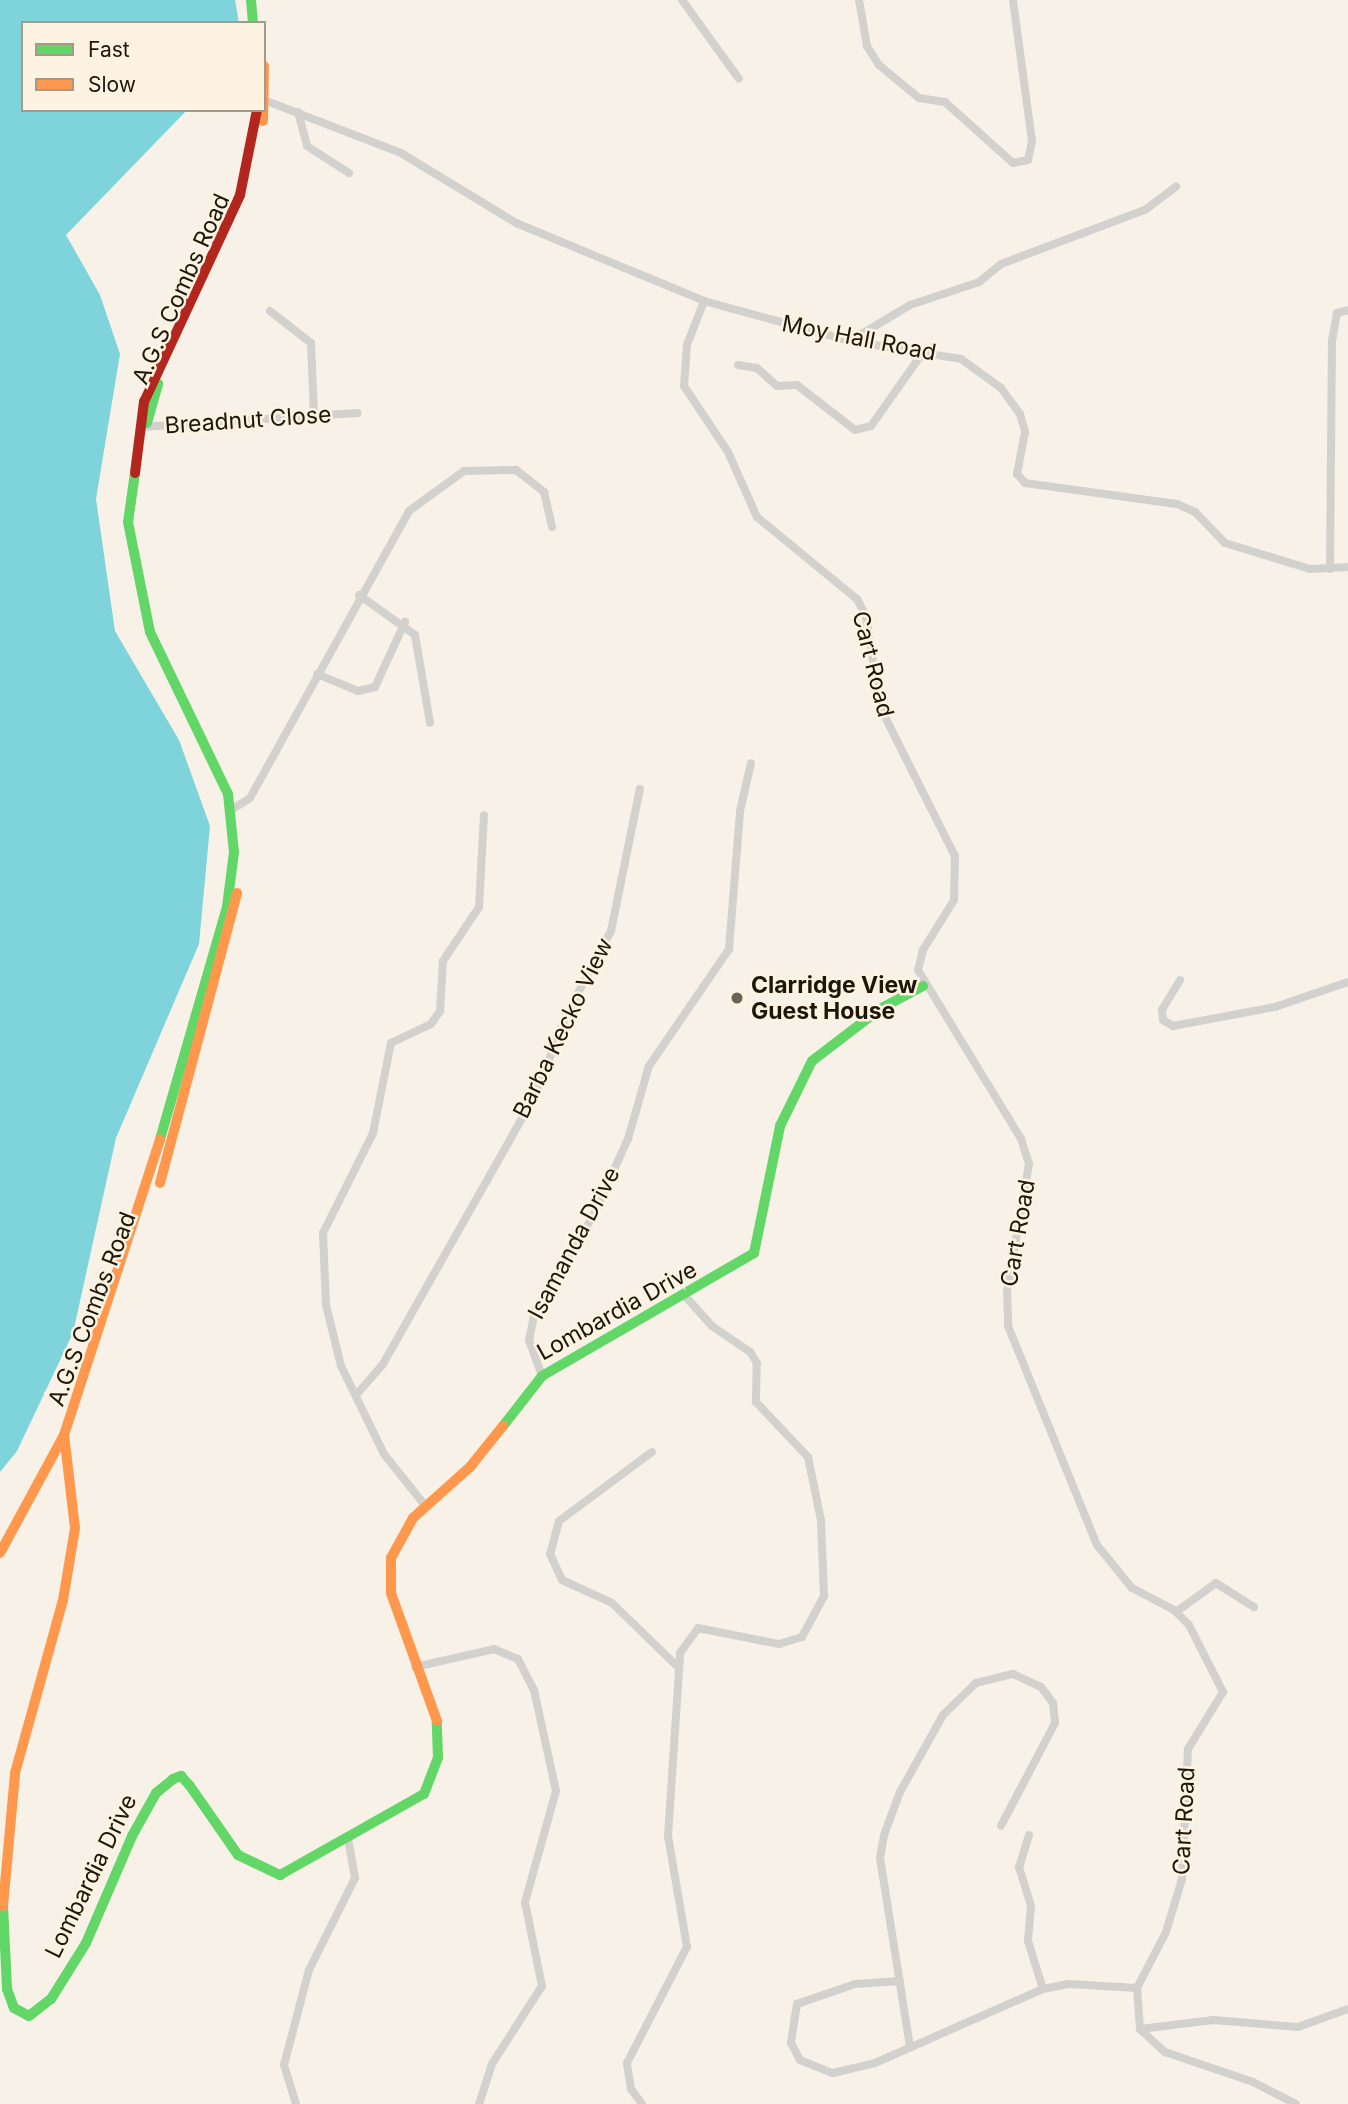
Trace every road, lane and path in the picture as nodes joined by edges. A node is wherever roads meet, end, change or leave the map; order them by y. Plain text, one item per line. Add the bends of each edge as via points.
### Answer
1 (251, 0) edge
2 (258, 0) edge
3 (682, 0) edge
4 (859, 0) edge
5 (1013, 0) edge
6 (253, 21) edge
7 (260, 21) edge
8 (739, 79) dead end
9 (266, 100) edge
10 (257, 112) edge
11 (262, 112) edge
12 (298, 112) junction
13 (349, 173) dead end
14 (1176, 187) dead end
15 (704, 301) junction
16 (1348, 310) edge
17 (270, 311) dead end
18 (850, 341) junction
19 (924, 351) junction
20 (738, 365) dead end
21 (358, 413) dead end
22 (314, 416) junction
23 (142, 427) junction
24 (552, 527) dead end
25 (1348, 568) edge
26 (1330, 569) junction
27 (359, 595) junction
28 (405, 622) junction
29 (317, 674) junction
30 (430, 723) dead end
31 (751, 763) dead end
32 (640, 789) dead end
33 (233, 809) junction
34 (484, 815) dead end
35 (1180, 980) dead end
36 (1348, 982) edge
37 (923, 986) junction
38 (685, 1296) junction
39 (542, 1376) junction
40 (357, 1394) junction
41 (64, 1435) junction
42 (652, 1452) dead end
43 (423, 1503) junction
44 (0, 1553) edge
45 (1254, 1607) dead end
46 (1176, 1612) junction
47 (415, 1667) junction
48 (677, 1667) junction
49 (1001, 1826) dead end
50 (1029, 1835) dead end
51 (348, 1839) junction
52 (900, 1981) junction
53 (1137, 1988) junction
54 (1043, 1989) junction
55 (1348, 2009) edge
56 (1140, 2029) junction
57 (910, 2047) junction
58 (296, 2104) edge
59 (479, 2104) edge
60 (642, 2104) edge
61 (1296, 2104) edge

1 - 6 street
2 - 7 street
3 - 8 street
4 - 5 street via 867,46 879,65 919,98 945,102 1013,163 1028,160 1032,141
9 - 12 street, Moy Hall Road
10 - 23 street, A.G.S Combs Road via 240,195 159,361
11 - 23 street, A.G.S Combs Road via 241,211 166,363
12 - 13 street via 307,146
12 - 15 street, Moy Hall Road via 401,153 516,223
14 - 18 street via 1145,210 1001,264 979,282 910,305
15 - 18 street, Moy Hall Road
15 - 37 street, Cart Road via 687,345 684,386 728,452 757,517 857,599 866,616 880,707 955,856 954,900 923,950
16 - 26 street via 1337,313 1332,341
17 - 22 street via 312,343
18 - 19 street, Moy Hall Road
19 - 20 street via 871,426 855,430 797,385 777,386 749,364
19 - 26 street, Moy Hall Road via 961,359 1001,388 1025,432 1017,474 1025,483 1177,503 1195,512 1225,543
21 - 22 street, Breadnut Close
22 - 23 street, Breadnut Close
23 - 33 street, A.G.S Combs Road via 136,520 147,597 170,664 216,747
24 - 27 street via 544,492 530,477 516,471 464,471 409,511
25 - 26 street, Moy Hall Road
27 - 28 street
27 - 29 street
28 - 29 street via 375,687 358,691
28 - 30 street via 415,635
29 - 33 street via 250,798
31 - 39 street, Isamanda Drive via 740,811 729,949 649,1066 628,1139 593,1216 535,1311 529,1341
32 - 40 street, Barba Kecko View via 611,931 567,1014 534,1097 383,1364
33 - 41 street, A.G.S Combs Road via 236,912 181,1110 112,1324 81,1408
34 - 40 street via 479,907 443,961 440,1011 431,1024 391,1043 373,1133 323,1233 331,1335
35 - 36 street via 1162,1010 1163,1020 1173,1026 1275,1007
37 - 38 street, Lombardia Drive via 880,1009 812,1061 779,1126 766,1216 754,1253
37 - 46 street, Cart Road via 1021,1139 1029,1164 1007,1292 1008,1326 1097,1545 1132,1588
38 - 39 street, Lombardia Drive
38 - 48 street via 712,1326 750,1352 757,1363 756,1402 808,1457 821,1520 824,1596 802,1637 779,1644 698,1628
39 - 43 street, Lombardia Drive via 470,1467
40 - 43 street via 384,1454
41 - 44 street, A.G.S Combs Road
41 - 51 street, Lombardia Drive via 75,1503 72,1551 6,1829 5,1976 14,2008 29,2016 51,1999 86,1943 156,1793 173,1779 181,1776 190,1786 238,1855 267,1873 302,1868
42 - 48 street via 559,1521 550,1554 562,1580 612,1602
43 - 47 street, Lombardia Drive via 391,1558 391,1593
45 - 46 street via 1216,1583
46 - 53 street, Cart Road via 1219,1682 1222,1702 1188,1749 1182,1879 1166,1933
47 - 51 street, Lombardia Drive via 440,1729 432,1774 424,1794
47 - 59 street via 494,1649 518,1660 534,1690 556,1791 525,1902 542,1986 492,2064
48 - 60 street via 668,1836 687,1947 627,2063 631,2089
49 - 52 street via 1055,1723 1053,1703 1041,1687 1013,1674 976,1683 943,1715 900,1792 880,1858
50 - 54 street via 1019,1867 1031,1906 1028,1941
51 - 58 street via 355,1878 309,1970 284,2065 284,2081
52 - 57 street
52 - 57 street via 808,1995 790,2021 791,2043 800,2060 833,2073
53 - 54 street via 1069,1984
53 - 56 street
54 - 57 street
55 - 56 street via 1298,2027 1213,2020
56 - 61 street via 1165,2052 1253,2081

